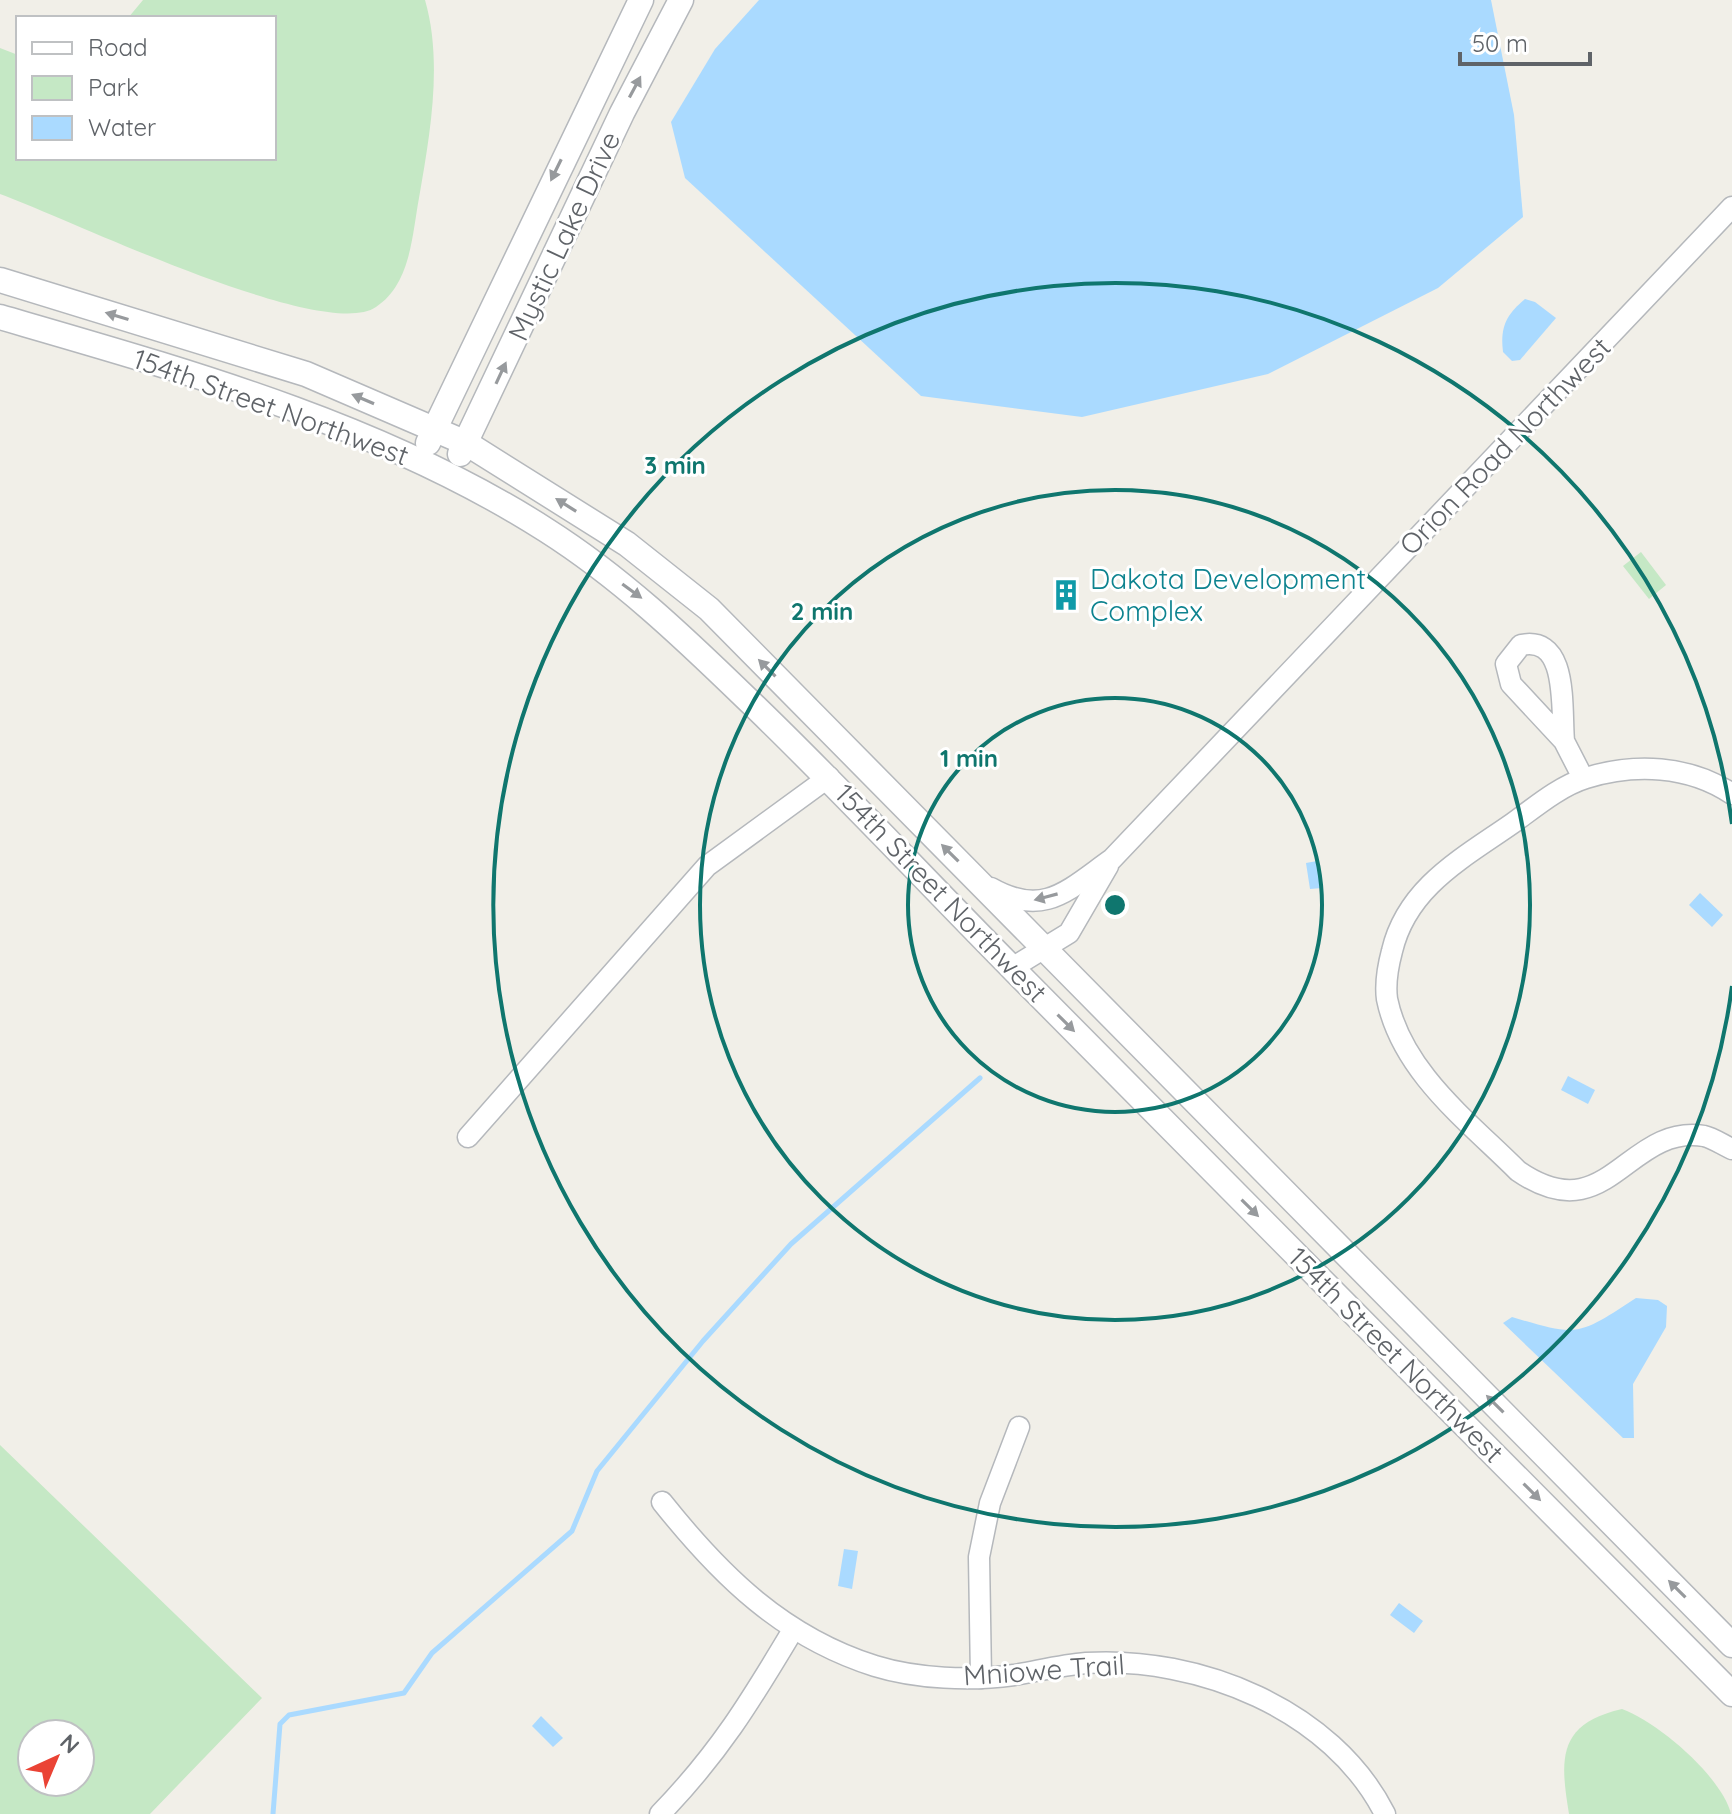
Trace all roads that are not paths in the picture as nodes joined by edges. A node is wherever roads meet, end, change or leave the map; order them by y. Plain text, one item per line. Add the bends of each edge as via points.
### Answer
1 (641, 0) edge
2 (681, 0) edge
3 (1732, 207) edge
4 (0, 280) edge
5 (0, 317) edge
6 (434, 430) junction
7 (466, 443) junction
8 (419, 460) junction
9 (449, 473) junction
10 (1564, 741) dead end
11 (829, 777) junction
12 (1583, 778) junction
13 (1732, 794) edge
14 (1112, 859) junction
15 (976, 880) junction
16 (1045, 948) junction
17 (1012, 968) junction
18 (468, 1137) dead end
19 (1732, 1149) edge
20 (1019, 1427) dead end
21 (662, 1502) dead end
22 (793, 1630) junction
23 (1732, 1645) edge
24 (981, 1678) junction
25 (1732, 1694) edge
26 (660, 1814) edge
27 (1385, 1814) edge

1 -> 6 street, Mystic Lake Drive
7 -> 2 street, Mystic Lake Drive
3 - 14 street, Orion Road Northwest
6 -> 4 street, 154th Street Northwest via 306,374
5 - 8 street, 154th Street Northwest via 359,433
6 - 7 street, 154th Street Northwest
6 - 8 street, Mystic Lake Drive
7 - 9 street, Mystic Lake Drive
15 -> 7 street, 154th Street Northwest via 709,609 627,544
8 - 9 street, 154th Street Northwest
9 -> 11 street, 154th Street Northwest via 547,530 645,601
10 - 12 street
11 - 17 street, 154th Street Northwest
11 - 18 street via 707,866
12 - 13 street via 1628,768 1660,768 1695,776
12 - 19 street via 1436,876 1409,909 1397,929 1388,966 1387,996 1396,1031 1430,1083 1538,1185 1563,1191 1592,1187 1658,1142 1682,1135 1706,1136
14 -> 15 street, Orion Road Northwest via 1064,893 1038,901 1016,902
14 - 16 street, Orion Road Northwest via 1069,933
15 - 16 street, 154th Street Northwest
16 - 17 street, Orion Road Northwest
23 -> 16 street, 154th Street Northwest
17 -> 25 street, 154th Street Northwest
20 - 24 street via 990,1503 979,1557
21 - 22 street, Mniowe Trail via 754,1603
22 - 24 street, Mniowe Trail via 877,1666
22 - 26 street via 739,1722
24 - 27 street, Mniowe Trail via 1085,1663 1131,1664 1183,1669 1237,1687 1315,1733 1351,1766

